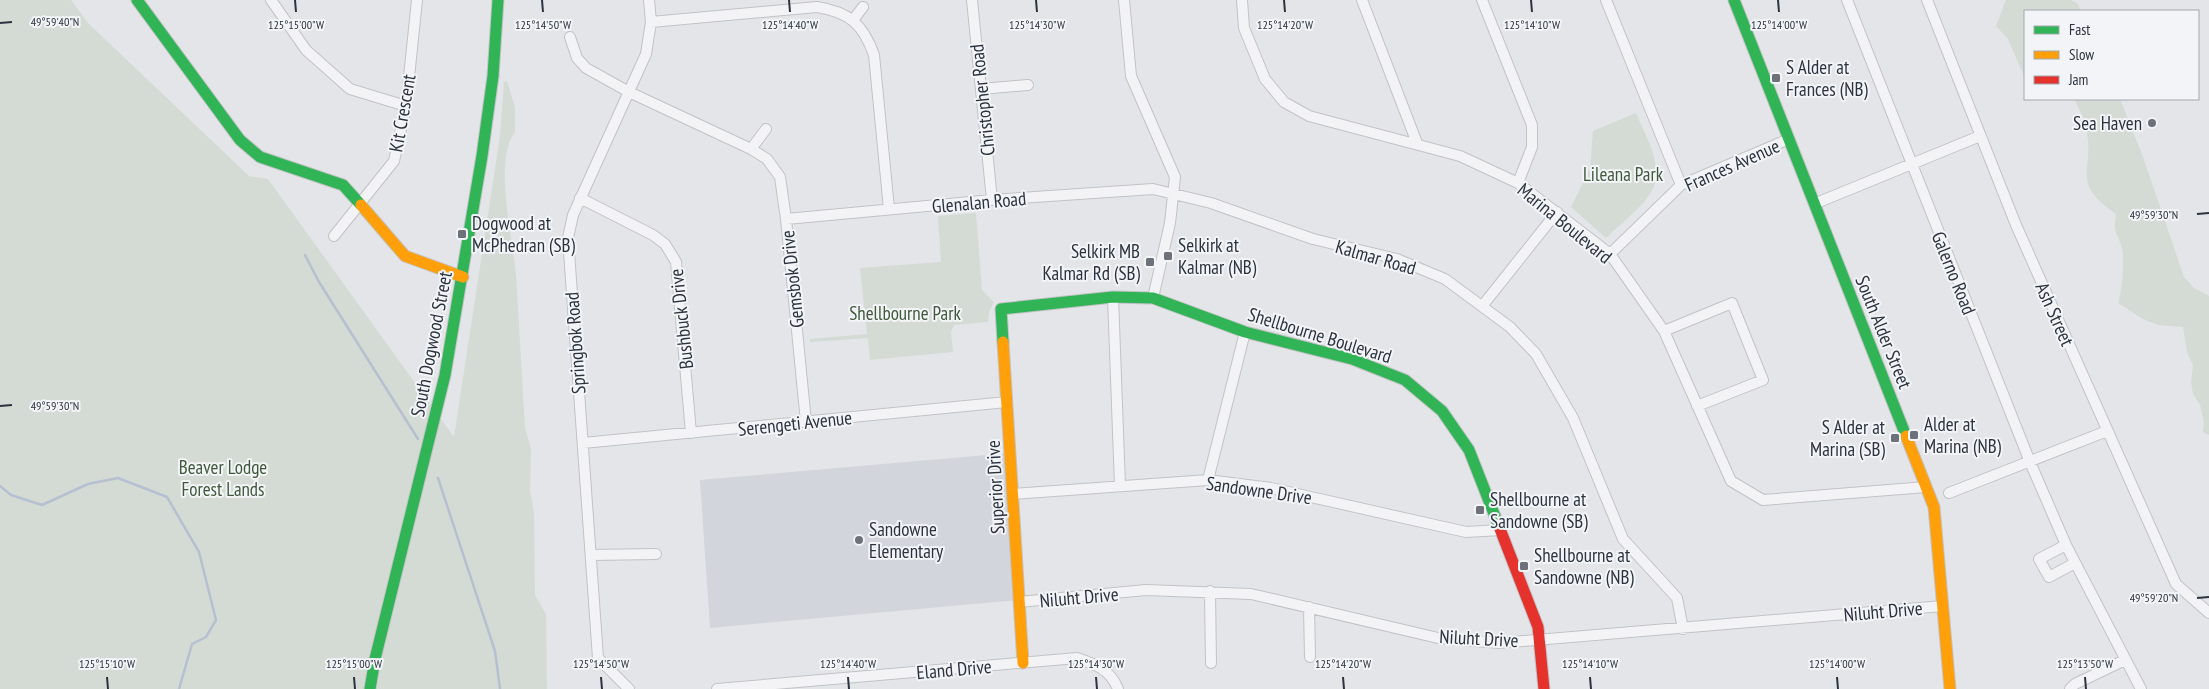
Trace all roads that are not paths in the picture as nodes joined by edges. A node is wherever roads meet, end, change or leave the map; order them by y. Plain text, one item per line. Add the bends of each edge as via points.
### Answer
1 (137, 0) edge
2 (271, 0) edge
3 (417, 0) edge
4 (498, 0) edge
5 (649, 0) edge
6 (972, 0) edge
7 (1124, 0) edge
8 (1242, 0) edge
9 (1362, 0) edge
10 (1482, 0) edge
11 (1606, 0) edge
12 (1734, 0) edge
13 (1847, 0) edge
14 (1927, 0) edge
15 (863, 7) dead end
16 (853, 20) junction
17 (652, 22) junction
18 (570, 37) dead end
19 (1028, 85) dead end
20 (981, 88) junction
21 (629, 92) junction
22 (406, 106) junction
23 (766, 129) dead end
24 (1980, 136) junction
25 (1789, 139) junction
26 (1417, 143) junction
27 (751, 149) junction
28 (1911, 165) junction
29 (1518, 184) junction
30 (1681, 185) junction
31 (1172, 194) junction
32 (580, 198) junction
33 (992, 200) junction
34 (360, 204) junction
35 (1814, 204) junction
36 (890, 209) junction
37 (1557, 212) junction
38 (786, 218) junction
39 (334, 236) dead end
40 (1610, 254) junction
41 (463, 277) junction
42 (1112, 297) junction
43 (1153, 298) junction
44 (1483, 305) junction
45 (1001, 308) joint
46 (1664, 331) junction
47 (1245, 332) junction
48 (1007, 402) junction
49 (1697, 406) junction
50 (806, 422) junction
51 (2107, 431) junction
52 (691, 433) junction
53 (583, 443) junction
54 (2030, 462) junction
55 (1208, 480) junction
56 (1120, 486) junction
57 (1926, 487) junction
58 (1950, 493) dead end
59 (1012, 494) junction
60 (1501, 530) junction
61 (2066, 545) junction
62 (656, 554) dead end
63 (591, 555) junction
64 (2075, 563) junction
65 (1210, 591) junction
66 (1019, 602) junction
67 (1943, 606) junction
68 (1309, 607) junction
69 (2209, 613) edge
70 (1683, 629) junction
71 (1539, 640) junction
72 (1310, 657) dead end
73 (2125, 660) junction
74 (1023, 663) junction
75 (1211, 663) dead end
76 (370, 689) edge
77 (629, 689) edge
78 (717, 689) edge
79 (1118, 689) edge
80 (1544, 689) edge
81 (1950, 689) edge
82 (2070, 689) edge
83 (2141, 689) edge

1 - 34 street via 240,140 260,157 343,185
2 - 22 street via 306,50 350,89
3 - 22 street, Kit Crescent
4 - 41 street, South Dogwood Street via 490,94
5 - 17 street, Springbok Road
6 - 20 street, Christopher Road
7 - 31 street via 1131,76 1174,176
8 - 26 street, Marina Boulevard via 1244,28 1261,71 1284,102 1308,116
9 - 26 street
10 - 29 street via 1532,125 1532,147
11 - 30 street
12 - 25 street, South Alder Street
13 - 28 street, Galerno Road
14 - 24 street, Ash Street
15 - 16 street
16 - 17 street via 836,10 817,7
16 - 36 street via 867,36 874,55
17 - 21 street, Springbok Road via 646,54
18 - 21 street, Gemsbok Drive via 577,58 586,68
19 - 20 street
20 - 33 street, Christopher Road
21 - 27 street, Gemsbok Drive
21 - 32 street, Springbok Road
22 - 34 street, Kit Crescent via 394,161
23 - 27 street
24 - 28 street
24 - 51 street, Ash Street
25 - 30 street, Frances Avenue
25 - 35 street, South Alder Street
26 - 29 street, Marina Boulevard via 1460,156
27 - 38 street, Gemsbok Drive via 767,159 780,177
28 - 35 street
28 - 54 street, Galerno Road
29 - 37 street, Marina Boulevard
30 - 40 street, Frances Avenue
31 - 33 street, Glenalan Road via 1153,189
31 - 43 street via 1170,223
31 - 44 street, Kalmar Road via 1211,203 1313,239 1397,259 1445,279
32 - 52 street, Bushbuck Drive via 653,235 665,244 676,262
32 - 53 street, Springbok Road via 572,214 568,238
33 - 36 street, Glenalan Road
34 - 39 street, Kit Crescent
34 - 41 street via 405,256
35 - 57 street, South Alder Street
36 - 38 street, Glenalan Road
37 - 40 street, Marina Boulevard
37 - 44 street
38 - 50 street, Gemsbok Drive
40 - 46 street, Marina Boulevard
41 - 76 street, South Dogwood Street via 442,390 377,649
42 - 43 street, Shellbourne Boulevard
42 - 45 street, Shellbourne Boulevard
42 - 56 street
43 - 47 street, Shellbourne Boulevard
44 - 70 street, Kalmar Road via 1536,354 1573,418 1623,539 1677,598
45 - 48 street, Superior Drive
46 - 49 street, Marina Boulevard
46 - 49 street via 1732,303 1763,380
47 - 55 street
47 - 60 street, Shellbourne Boulevard via 1352,359 1405,380 1442,411 1469,450
48 - 50 street, Serengeti Avenue
48 - 59 street, Superior Drive
49 - 57 street, Marina Boulevard via 1731,481 1762,500
50 - 52 street, Serengeti Avenue
51 - 54 street
51 - 69 street, Ash Street via 2176,584
52 - 53 street, Serengeti Avenue
53 - 63 street, Springbok Road
54 - 58 street
54 - 61 street, Galerno Road
55 - 56 street, Sandowne Drive
55 - 60 street, Sandowne Drive via 1271,488 1466,532
56 - 59 street, Sandowne Drive
57 - 67 street, South Alder Street via 1934,507
59 - 66 street, Superior Drive
60 - 71 street, Shellbourne Boulevard via 1538,627
61 - 64 street, Galerno Road
61 - 64 street via 2039,558 2049,576
62 - 63 street
63 - 77 street, Springbok Road via 598,658
64 - 73 street, Galerno Road
65 - 66 street, Niluht Drive via 1146,590
65 - 68 street, Niluht Drive via 1251,594
65 - 75 street
66 - 74 street, Superior Drive
67 - 70 street, Niluht Drive
67 - 81 street, South Alder Street
68 - 71 street, Niluht Drive via 1438,638 1499,642
68 - 72 street
70 - 71 street, Niluht Drive
71 - 80 street, Shellbourne Boulevard
73 - 82 street
73 - 83 street, Galerno Road
74 - 78 street, Eland Drive
74 - 79 street, Eland Drive via 1077,658 1100,665

